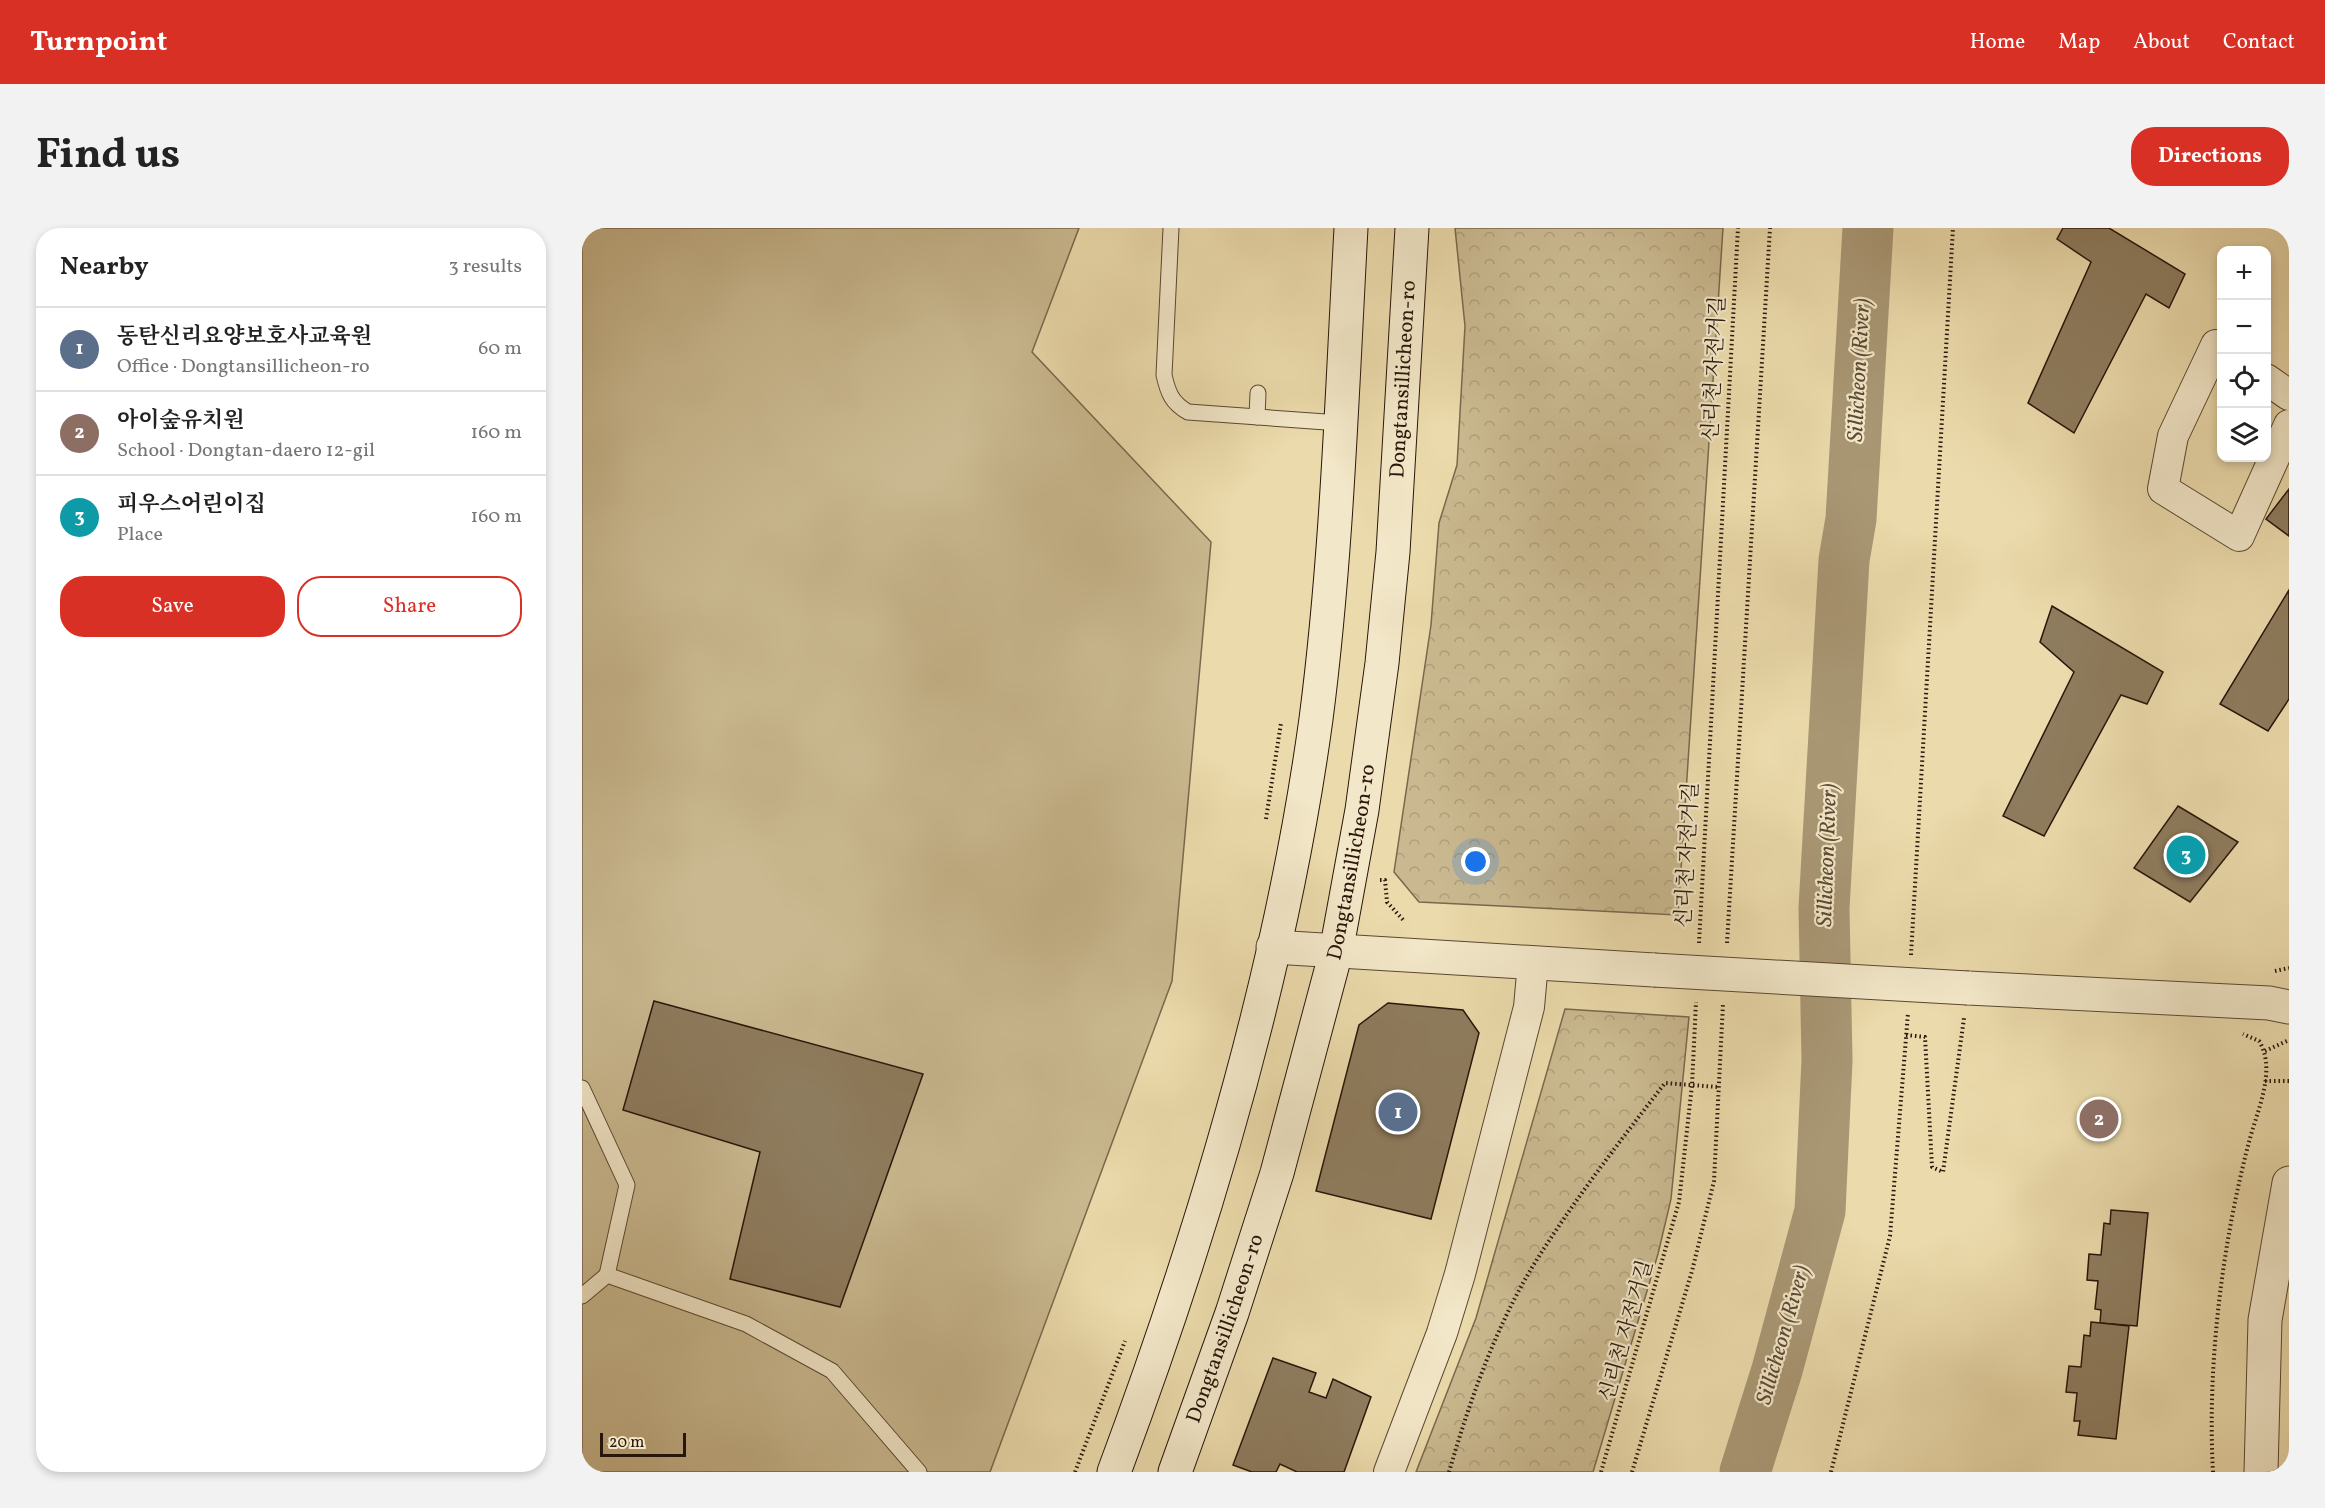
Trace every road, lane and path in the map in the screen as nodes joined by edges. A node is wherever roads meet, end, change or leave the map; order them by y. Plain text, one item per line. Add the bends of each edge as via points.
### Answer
1 (1171, 228) edge
2 (1351, 228) edge
3 (1412, 228) edge
4 (1738, 228) edge
5 (1770, 228) edge
6 (1953, 228) edge
7 (2217, 346) edge
8 (2271, 383) edge
9 (1258, 393) dead end
10 (2289, 395) edge
11 (1257, 417) junction
12 (1340, 423) junction
13 (2289, 425) edge
14 (1282, 715) dead end
15 (1264, 829) dead end
16 (1385, 880) dead end
17 (1414, 923) dead end
18 (1274, 947) junction
19 (1336, 952) junction
20 (1698, 954) dead end
21 (1726, 956) dead end
22 (1533, 963) junction
23 (1911, 964) dead end
24 (2289, 968) edge
25 (2279, 971) dead end
26 (1696, 1001) dead end
27 (1723, 1003) dead end
28 (1966, 1003) junction
29 (2289, 1008) edge
30 (1908, 1011) dead end
31 (1906, 1035) junction
32 (2289, 1040) edge
33 (2259, 1041) dead end
34 (2265, 1051) junction
35 (2265, 1081) junction
36 (2289, 1081) edge
37 (1692, 1085) junction
38 (1718, 1087) junction
39 (582, 1088) edge
40 (2289, 1184) edge
41 (607, 1275) junction
42 (582, 1296) edge
43 (1128, 1333) dead end
44 (919, 1472) edge
45 (1075, 1472) edge
46 (1114, 1472) edge
47 (1175, 1472) edge
48 (1389, 1472) edge
49 (1449, 1472) edge
50 (1601, 1472) edge
51 (1632, 1472) edge
52 (1831, 1472) edge
53 (2213, 1472) edge
54 (2261, 1472) edge

1 - 11 lane via 1164,375 1169,395 1188,412
2 - 12 main road
3 - 19 main road, Dongtansillicheon-ro via 1393,552 1382,663 1362,810
4 - 20 path, 신리천 자전거길
5 - 21 path
6 - 23 path
7 - 13 street via 2173,436 2163,489 2239,536
8 - 10 street
9 - 11 lane
11 - 12 lane
12 - 18 main road via 1327,622 1316,721
14 - 15 path
16 - 17 path via 1387,902 1403,922
18 - 19 main road
18 - 46 main road via 1196,1239
19 - 22 main road
19 - 47 main road, Dongtansillicheon-ro via 1277,1173
22 - 28 main road, bridge via 1654,970
22 - 48 street via 1530,1007 1460,1274
24 - 25 path
26 - 37 path, 신리천 자전거길
27 - 38 path
28 - 29 main road via 2269,1002
28 - 31 path via 1943,1172 1932,1167 1925,1037
30 - 31 path
31 - 52 path via 1890,1236
32 - 34 path
33 - 34 path
34 - 35 path
35 - 36 path
35 - 53 path via 2236,1189 2223,1277 2214,1378
37 - 38 path
37 - 49 path via 1665,1083 1606,1158 1535,1262 1498,1334
37 - 50 path, 신리천 자전거길 via 1679,1202
38 - 51 path via 1714,1181 1692,1271
39 - 41 lane via 627,1185
40 - 54 main road via 2265,1320
41 - 42 lane
41 - 44 lane via 746,1324 832,1371
43 - 45 path

